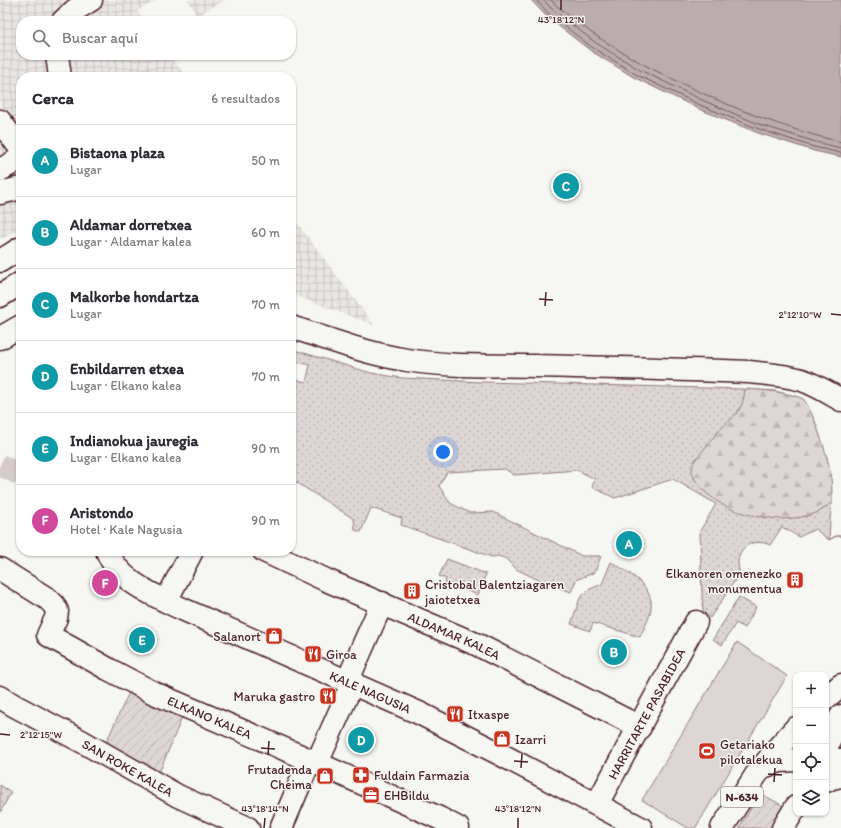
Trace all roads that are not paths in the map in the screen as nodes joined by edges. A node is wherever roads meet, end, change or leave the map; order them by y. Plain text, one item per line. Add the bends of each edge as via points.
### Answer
1 (91, 0) edge
2 (69, 16) edge
3 (58, 60) edge
4 (59, 72) edge
5 (0, 122) edge
6 (16, 143) edge
7 (16, 161) edge
8 (0, 170) edge
9 (16, 189) edge
10 (0, 193) edge
11 (16, 251) edge
12 (0, 261) edge
13 (16, 286) edge
14 (0, 296) edge
15 (296, 329) edge
16 (841, 400) edge
17 (110, 556) edge
18 (189, 556) edge
19 (275, 556) edge
20 (0, 569) edge
21 (166, 601) junction
22 (382, 603) junction
23 (696, 622) dead end
24 (350, 683) junction
25 (841, 685) edge
26 (829, 695) edge
27 (5, 700) edge
28 (841, 716) edge
29 (640, 727) junction
30 (793, 731) edge
31 (828, 744) edge
32 (793, 760) edge
33 (829, 760) edge
34 (841, 760) edge
35 (314, 762) junction
36 (763, 767) junction
37 (841, 776) edge
38 (828, 780) edge
39 (597, 804) junction
40 (793, 812) edge
41 (248, 828) edge
42 (281, 828) edge
43 (458, 828) edge
44 (641, 828) edge
45 (722, 828) edge
46 (783, 828) edge

1 - 2 main road
3 - 4 main road
5 - 6 main road
7 - 8 main road
9 - 10 main road
11 - 12 main road
13 - 14 main road
15 - 16 main road via 373,353 442,364 742,372 786,376 803,380
17 - 21 main road, KALE NAGUSIA via 128,578
18 - 21 main road
19 - 22 main road, ALDAMAR KALEA
20 - 35 main road, ELKANO KALEA via 54,605 57,611 56,618 48,635 154,692
21 - 24 main road, KALE NAGUSIA
22 - 24 main road
22 - 29 main road, ALDAMAR KALEA via 478,645
23 - 29 main road, HARRITARTE PASABIDEA
24 - 35 main road
24 - 39 main road, KALE NAGUSIA via 419,713
25 - 26 main road
27 - 41 main road, SAN ROKE KALEA via 178,796
28 - 31 main road
29 - 39 main road, HARRITARTE PASABIDEA
30 - 36 main road, N-634
32 - 36 main road via 780,761
33 - 34 main road
35 - 42 main road
35 - 43 main road, ELKANO KALEA
36 - 45 main road, N-634
37 - 38 main road
39 - 44 main road, KALE NAGUSIA
40 - 46 main road

